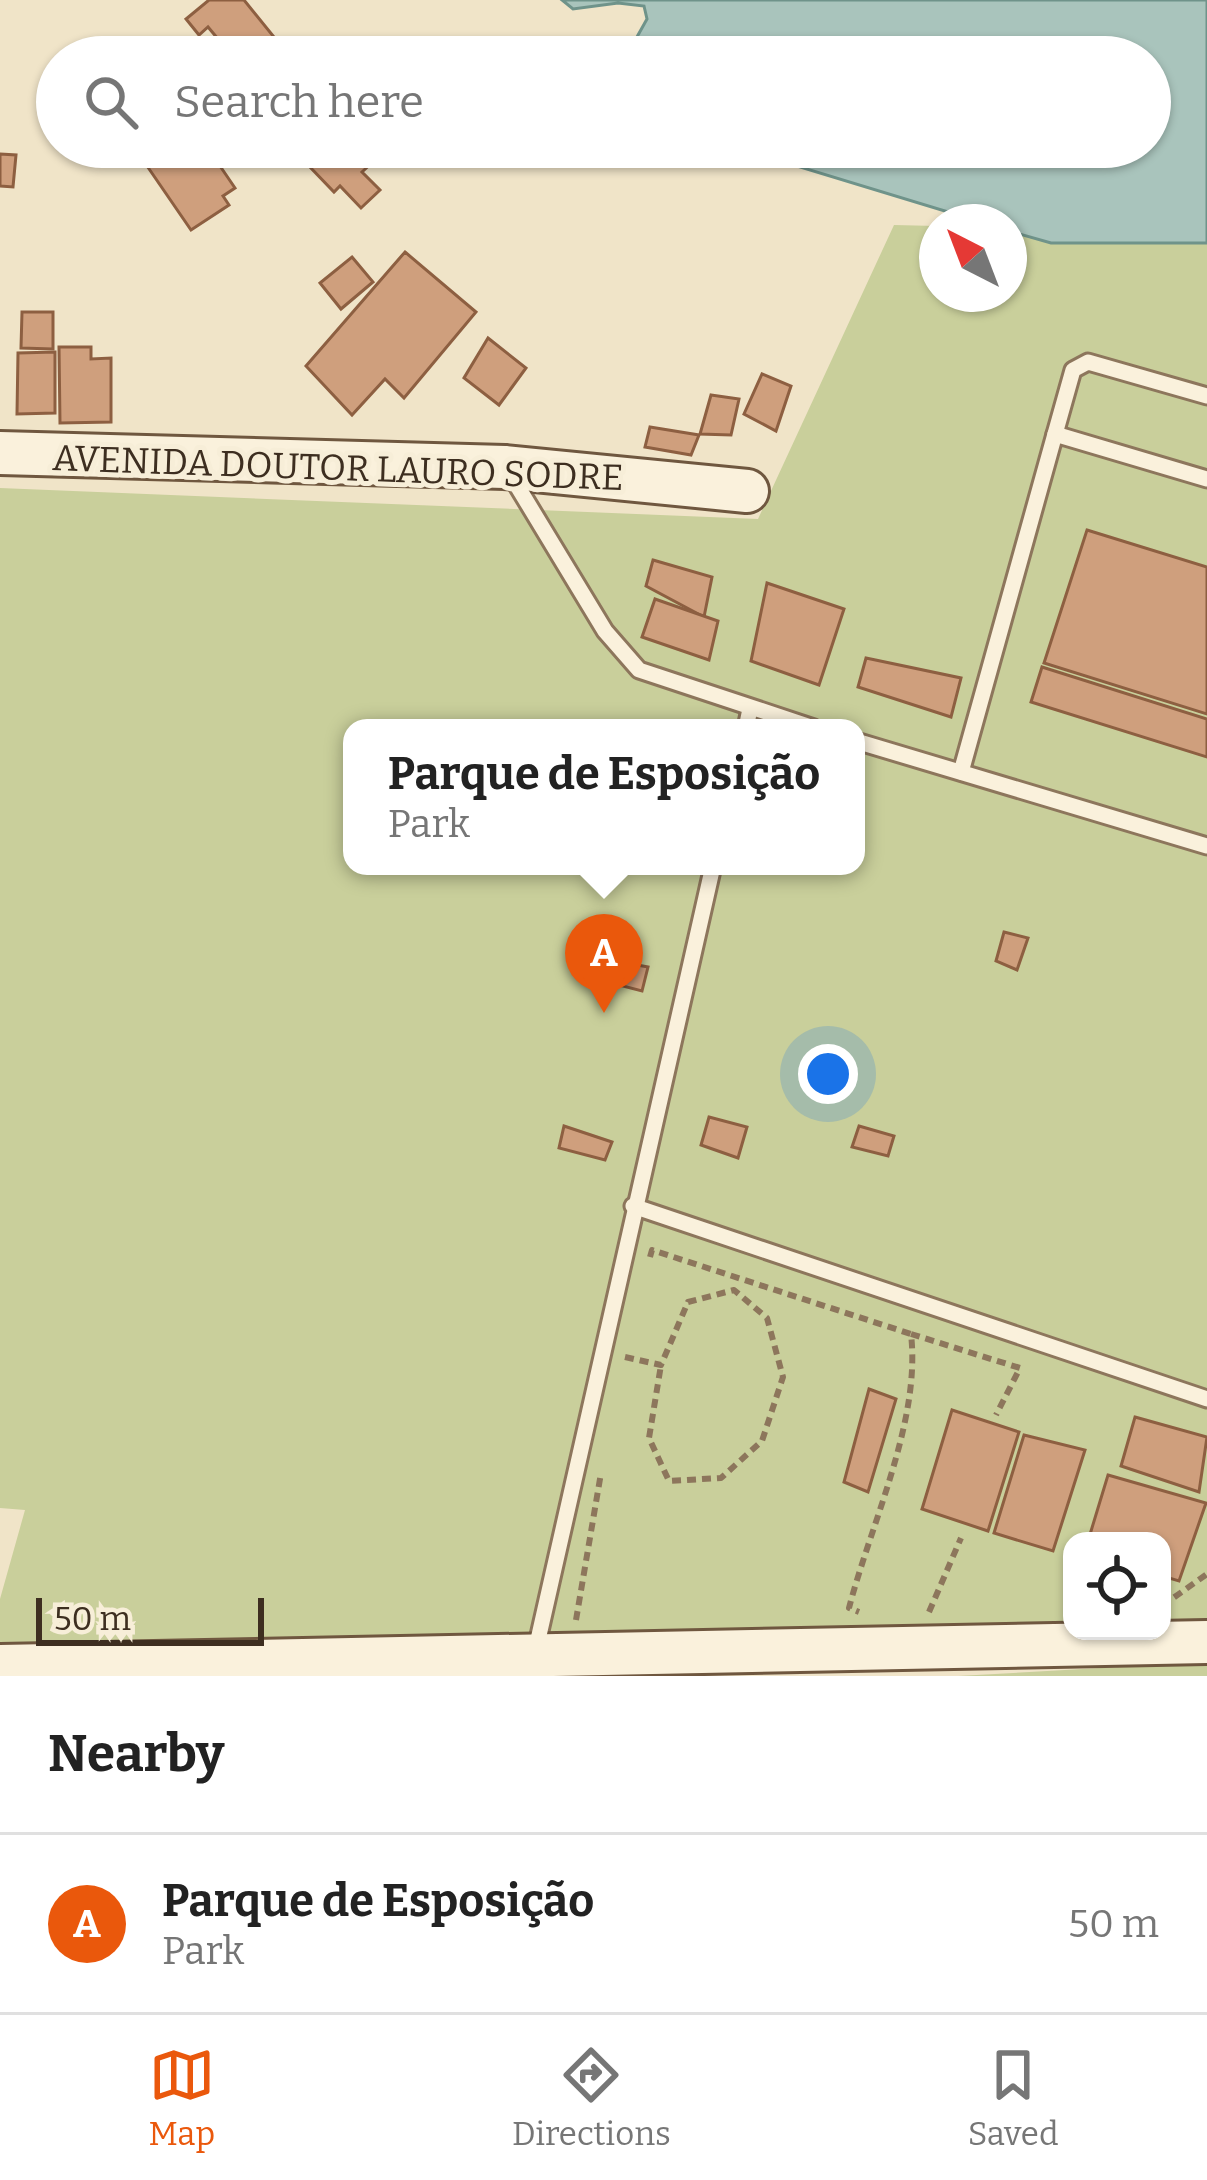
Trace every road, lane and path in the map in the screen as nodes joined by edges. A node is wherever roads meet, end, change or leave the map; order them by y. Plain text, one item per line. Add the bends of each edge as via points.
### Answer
1 (1207, 397) edge
2 (1055, 434) junction
3 (0, 453) edge
4 (505, 467) junction
5 (1207, 479) edge
6 (747, 491) dead end
7 (750, 709) junction
8 (748, 719) edge
9 (784, 719) edge
10 (865, 744) edge
11 (961, 772) junction
12 (1207, 847) edge
13 (711, 875) edge
14 (633, 1206) junction
15 (647, 1272) dead end
16 (911, 1334) junction
17 (630, 1336) dead end
18 (661, 1365) junction
19 (1207, 1399) edge
20 (996, 1415) dead end
21 (602, 1466) dead end
22 (961, 1538) dead end
23 (1207, 1574) edge
24 (1171, 1600) edge
25 (849, 1608) junction
26 (830, 1611) dead end
27 (869, 1615) dead end
28 (927, 1617) dead end
29 (594, 1625) dead end
30 (1207, 1642) edge
31 (535, 1655) junction
32 (0, 1666) edge

1 - 2 lane via 1088,362 1073,370
2 - 5 lane
2 - 11 lane
3 - 4 street, AVENIDA DOUTOR LAURO SODRE
4 - 6 street, AVENIDA DOUTOR LAURO SODRE
4 - 7 lane via 620,653 664,681
7 - 8 lane
7 - 9 lane
10 - 11 lane
11 - 12 lane
13 - 14 lane
14 - 19 lane
14 - 31 lane
15 - 16 path via 652,1250
16 - 20 path via 1020,1368
16 - 25 path via 900,1440
17 - 18 path via 625,1358
18 - 18 path via 688,1302 734,1290 767,1318 783,1377 762,1442 721,1478 669,1481 649,1438
21 - 29 path via 576,1622
22 - 28 path
23 - 24 path
25 - 26 path
25 - 27 path
30 - 31 street
31 - 32 street

